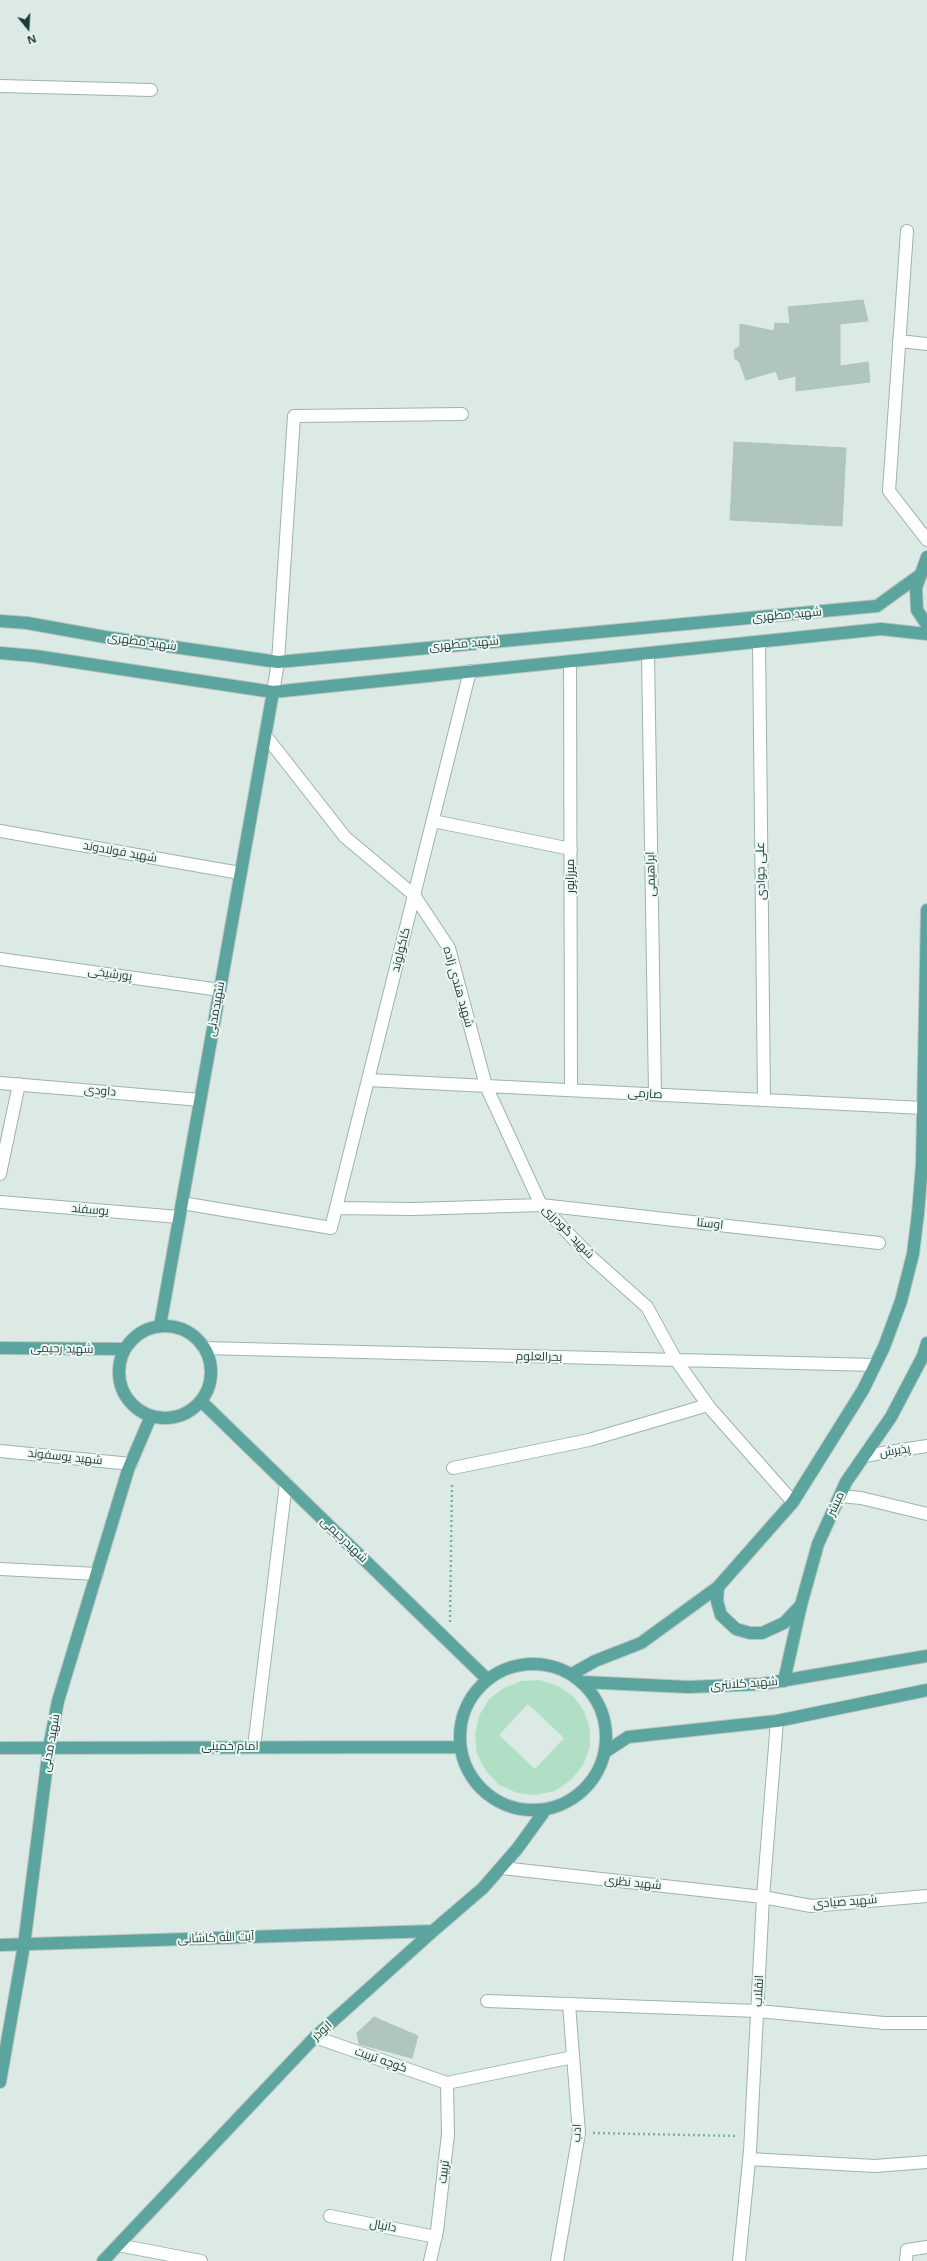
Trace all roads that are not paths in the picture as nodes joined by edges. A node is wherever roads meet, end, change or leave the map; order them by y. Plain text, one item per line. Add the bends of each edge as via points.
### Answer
1 (0, 86) edge
2 (151, 90) dead end
3 (907, 231) dead end
4 (899, 341) junction
5 (927, 344) edge
6 (462, 414) dead end
7 (927, 540) edge
8 (927, 556) edge
9 (920, 575) junction
10 (0, 621) edge
11 (927, 625) edge
12 (927, 634) edge
13 (759, 642) junction
14 (0, 653) edge
15 (648, 654) junction
16 (278, 662) junction
17 (570, 662) junction
18 (470, 671) junction
19 (273, 692) junction
20 (265, 735) junction
21 (432, 821) junction
22 (0, 831) edge
23 (571, 849) junction
24 (240, 873) junction
25 (414, 895) junction
26 (927, 910) edge
27 (0, 959) edge
28 (220, 990) junction
29 (368, 1080) junction
30 (0, 1083) edge
31 (19, 1084) junction
32 (486, 1086) junction
33 (571, 1090) junction
34 (655, 1094) junction
35 (200, 1100) junction
36 (764, 1100) junction
37 (923, 1108) junction
38 (0, 1174) edge
39 (0, 1202) edge
40 (182, 1204) junction
41 (541, 1205) junction
42 (336, 1208) junction
43 (179, 1217) junction
44 (879, 1243) dead end
45 (160, 1326) junction
46 (927, 1344) edge
47 (0, 1348) edge
48 (204, 1348) junction
49 (124, 1349) junction
50 (676, 1360) junction
51 (875, 1365) junction
52 (201, 1401) junction
53 (708, 1405) junction
54 (151, 1416) junction
55 (927, 1446) edge
56 (0, 1451) edge
57 (864, 1456) junction
58 (131, 1464) junction
59 (453, 1468) road end
60 (286, 1483) junction
61 (840, 1496) junction
62 (793, 1502) junction
63 (927, 1514) edge
64 (0, 1569) edge
65 (97, 1574) junction
66 (718, 1588) junction
67 (801, 1605) junction
68 (927, 1656) edge
69 (572, 1674) junction
70 (487, 1679) junction
71 (784, 1681) junction
72 (582, 1682) junction
73 (927, 1690) edge
74 (777, 1721) junction
75 (254, 1747) junction
76 (460, 1747) junction
77 (0, 1748) edge
78 (49, 1748) junction
79 (605, 1752) junction
80 (546, 1809) junction
81 (502, 1868) junction
82 (927, 1896) edge
83 (763, 1897) junction
84 (433, 1931) junction
85 (0, 1945) edge
86 (24, 1945) junction
87 (487, 2001) dead end
88 (569, 2004) junction
89 (758, 2011) junction
90 (927, 2023) edge
91 (315, 2037) junction
92 (573, 2057) junction
93 (0, 2082) edge
94 (447, 2083) junction
95 (749, 2159) junction
96 (927, 2162) edge
97 (330, 2216) dead end
98 (436, 2237) junction
99 (118, 2245) junction
100 (927, 2247) edge
101 (906, 2255) edge
102 (103, 2261) edge
103 (201, 2261) edge
104 (430, 2261) edge
105 (558, 2261) edge
106 (739, 2261) edge

1 - 2 street
3 - 4 street
4 - 5 street
4 - 7 street via 889,491
6 - 16 street via 294,416
8 - 9 main road
9 - 11 main road via 916,588 917,610
9 - 16 main road, شهید مطهری via 877,606
10 - 16 main road, شهید مطهری
12 - 13 main road, شهید مطهری via 882,629
13 - 15 main road, شهید مطهری
13 - 36 street, علی جوادی
14 - 19 main road, شهید مطهری
15 - 17 main road, شهید مطهری
15 - 34 street, ابراهیمی
16 - 19 street
17 - 18 main road, شهید مطهری
17 - 23 street, میرزاپور
18 - 19 main road, شهید مطهری
18 - 21 street, کاکولوند
19 - 20 main road, شهیدمدنی
20 - 24 main road, شهیدمدنی
20 - 25 street, شهید هندی زاده via 345,837
21 - 23 street
21 - 25 street, کاکولوند
22 - 24 street, شهید فولادوند
23 - 33 street, میرزاپور
24 - 28 main road, شهیدمدنی
25 - 29 street, کاکولوند
25 - 32 street, شهید هندی زاده via 449,948
26 - 37 main road
27 - 28 street, پورشیخی
28 - 35 main road, شهیدمدنی
29 - 32 street, صارمی
29 - 42 street, کاکولوند
30 - 31 street, داودی
31 - 35 street, داودی
31 - 38 street
32 - 33 street, صارمی
32 - 41 street, شهید گودرزی
33 - 34 street, صارمی
34 - 36 street, صارمی
35 - 40 main road, شهیدمدنی
36 - 37 street, صارمی
37 - 51 main road via 922,1164 913,1254 901,1301
39 - 43 street, یوسفند
40 - 42 street, کاکولوند via 331,1228
40 - 43 main road, شهیدمدنی
41 - 42 street, اوستا via 413,1209
41 - 44 street, اوستا
41 - 50 street, شهید گودرزی via 591,1257 647,1307
43 - 45 main road, شهیدمدنی
45 - 48 main road via 186,1331
45 - 49 main road via 146,1330
46 - 57 main road, مبشر via 891,1417
47 - 49 main road, شهید رحیمی
48 - 50 street, بحرالعلوم
48 - 52 main road via 210,1362 211,1375 208,1389
49 - 54 main road via 118,1376 122,1389 128,1401 138,1410
50 - 51 street, بحرالعلوم
50 - 53 street, شهید گودرزی
51 - 62 main road via 863,1390
52 - 54 main road via 191,1410 178,1416 165,1419
52 - 60 main road, شهیدرحیمی
53 - 59 street via 590,1440
53 - 62 street, شهید گودرزی
54 - 58 main road, شهید مدنی
55 - 57 street, پذیرش
56 - 58 street, شهید یوسفوند
57 - 61 main road, مبشر via 846,1482
58 - 65 main road, شهید مدنی
60 - 70 main road, شهیدرحیمی
60 - 75 street
61 - 63 street via 861,1498
61 - 67 main road, مبشر via 818,1544
62 - 66 main road
64 - 65 street
65 - 78 main road, شهید مدنی via 58,1701
66 - 67 main road via 717,1601 721,1615 736,1629 750,1633 762,1633 784,1623
66 - 69 main road via 641,1643 595,1661
67 - 71 main road, مبشر
68 - 71 main road, شهید کلانتری
69 - 70 main road via 551,1665 529,1663 507,1668
69 - 72 main road
70 - 76 main road via 470,1698 460,1722
71 - 72 main road, شهید کلانتری via 688,1687
72 - 79 main road via 595,1697 603,1714 607,1733
73 - 74 main road
74 - 79 main road via 628,1738
74 - 83 street, انقلاب
75 - 76 main road, امام خمینی
75 - 78 main road, امام خمینی
76 - 80 main road via 467,1770 480,1789 500,1803 523,1810
77 - 78 main road, امام خمینی
78 - 86 main road, شهید مدنی
79 - 80 main road via 598,1772 584,1789 567,1802
80 - 81 main road, ابوذر
81 - 83 street, شهید نظری
81 - 84 main road, ابوذر
82 - 83 street, شهید صیادی via 811,1906
83 - 89 street, انقلاب
84 - 86 main road, آیت الله کاشانی
84 - 91 main road, ابوذر
85 - 86 main road, آیت الله کاشانی
86 - 93 main road, شهید مدنی
87 - 88 street
88 - 89 street
88 - 92 street, ادب
89 - 90 street via 884,2023
89 - 95 street, انقلاب
91 - 94 street, کوچه تربیت
91 - 99 main road, ابوذر
92 - 94 street
92 - 105 street, ادب via 579,2132
94 - 98 street, تربیت via 448,2134
95 - 96 street via 875,2166
95 - 106 street, انقلاب
97 - 98 street, دانیال
98 - 104 street, تربیت
99 - 102 main road, ابوذر
99 - 103 street
100 - 101 street

